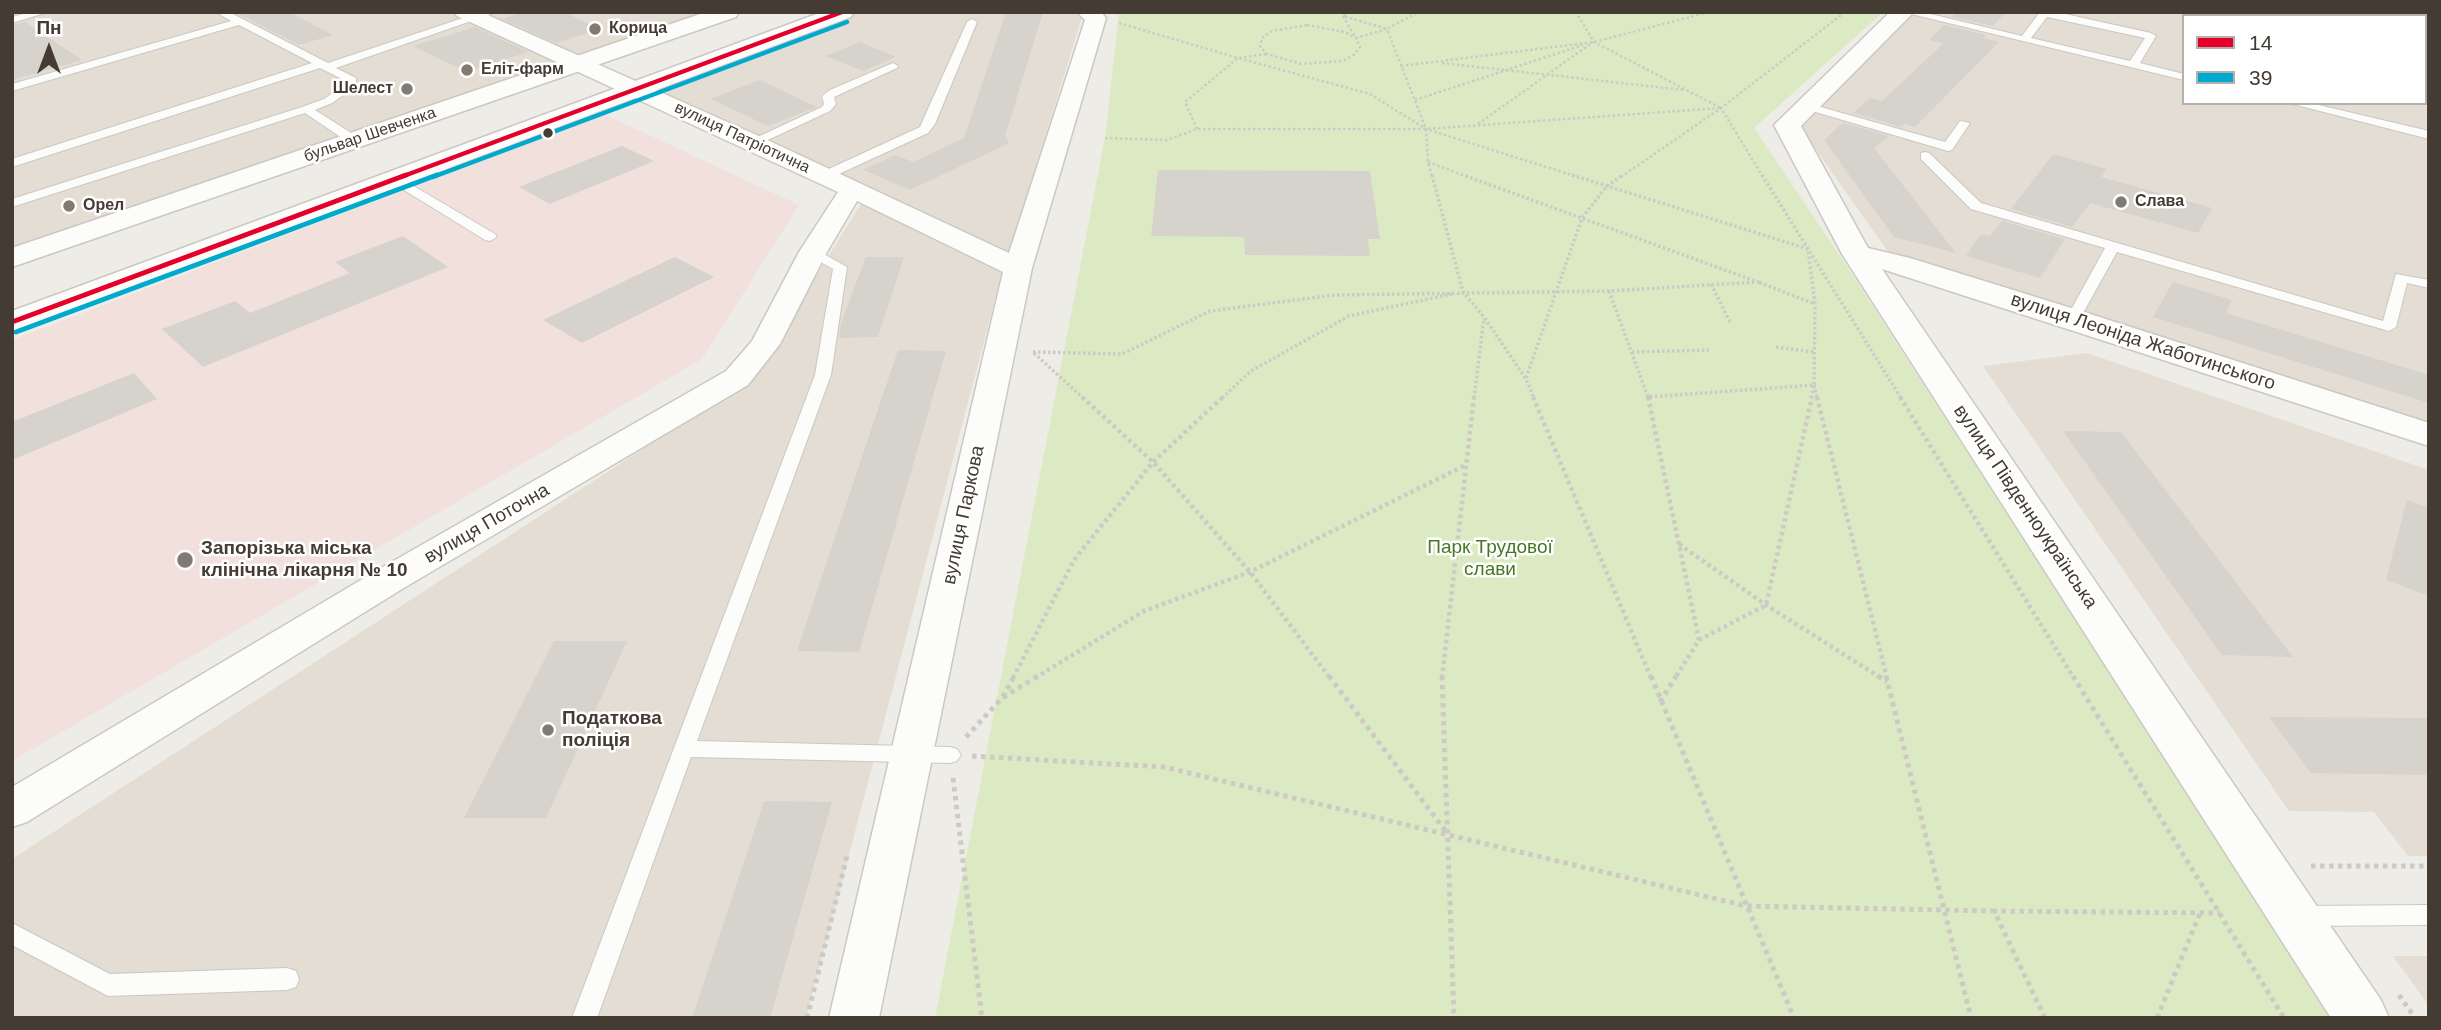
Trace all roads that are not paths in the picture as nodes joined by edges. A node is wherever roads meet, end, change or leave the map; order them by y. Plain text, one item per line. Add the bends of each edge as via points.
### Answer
1 (43, 12) edge
2 (221, 12) edge
3 (728, 12) edge
4 (842, 12) edge
5 (1906, 12) edge
6 (477, 14) edge
7 (1092, 15) edge
8 (12, 20) edge
9 (240, 22) junction
10 (972, 22) dead end
11 (2024, 40) junction
12 (579, 63) junction
13 (324, 65) junction
14 (2133, 65) junction
15 (893, 66) dead end
16 (2182, 77) edge
17 (12, 88) edge
18 (636, 89) junction
19 (2309, 105) edge
20 (1806, 106) junction
21 (306, 109) junction
22 (1964, 123) dead end
23 (2429, 135) edge
24 (355, 141) junction
25 (753, 142) junction
26 (1925, 156) dead end
27 (12, 163) edge
28 (395, 178) junction
29 (838, 183) junction
30 (12, 203) edge
31 (491, 237) dead end
32 (2113, 246) junction
33 (813, 252) junction
34 (1857, 254) junction
35 (12, 258) edge
36 (1018, 268) junction
37 (2429, 284) edge
38 (2073, 319) junction
39 (12, 322) edge
40 (2429, 435) edge
41 (684, 749) junction
42 (912, 754) junction
43 (950, 755) road end
44 (12, 809) edge
45 (2429, 915) edge
46 (2295, 916) junction
47 (12, 933) edge
48 (288, 979) dead end
49 (584, 1018) edge
50 (854, 1018) edge
51 (2362, 1018) edge

1 - 8 lane
2 - 9 lane
3 - 12 street, бульвар Шевченка
4 - 18 street
5 - 11 lane
5 - 20 street, вулиця Південноукраїнська
6 - 12 street, вулиця Патріотична
6 - 13 lane
7 - 36 street, вулиця Паркова
9 - 13 lane
9 - 17 lane
10 - 29 lane via 929,124
11 - 14 lane
11 - 14 lane via 2045,13 2151,36
12 - 18 street, вулиця Патріотична
12 - 24 street, бульвар Шевченка
13 - 21 lane via 352,80 328,101
13 - 27 lane
14 - 16 lane
15 - 25 lane via 834,92 828,96 826,108
18 - 25 street, вулиця Патріотична
18 - 28 street
19 - 23 lane
20 - 22 lane via 1948,146
20 - 34 street, вулиця Південноукраїнська via 1787,125
21 - 24 lane
21 - 30 lane
24 - 35 street, бульвар Шевченка
25 - 29 street, вулиця Патріотична
26 - 32 lane via 1976,206
28 - 31 lane
28 - 39 street
29 - 33 street, вулиця Поточна
29 - 36 street, вулиця Патріотична
32 - 37 lane via 2389,327 2402,276
32 - 38 lane
33 - 41 lane via 840,267 823,375
33 - 44 street, вулиця Поточна via 765,344 737,378 378,587
34 - 38 street, вулиця Леоніда Жаботинського
34 - 46 street, вулиця Південноукраїнська
36 - 42 street, вулиця Паркова
38 - 40 street, вулиця Леоніда Жаботинського
41 - 42 lane
41 - 49 lane
42 - 43 lane
42 - 50 street, вулиця Паркова
45 - 46 lane
46 - 51 street, вулиця Південноукраїнська
47 - 48 lane via 108,985

